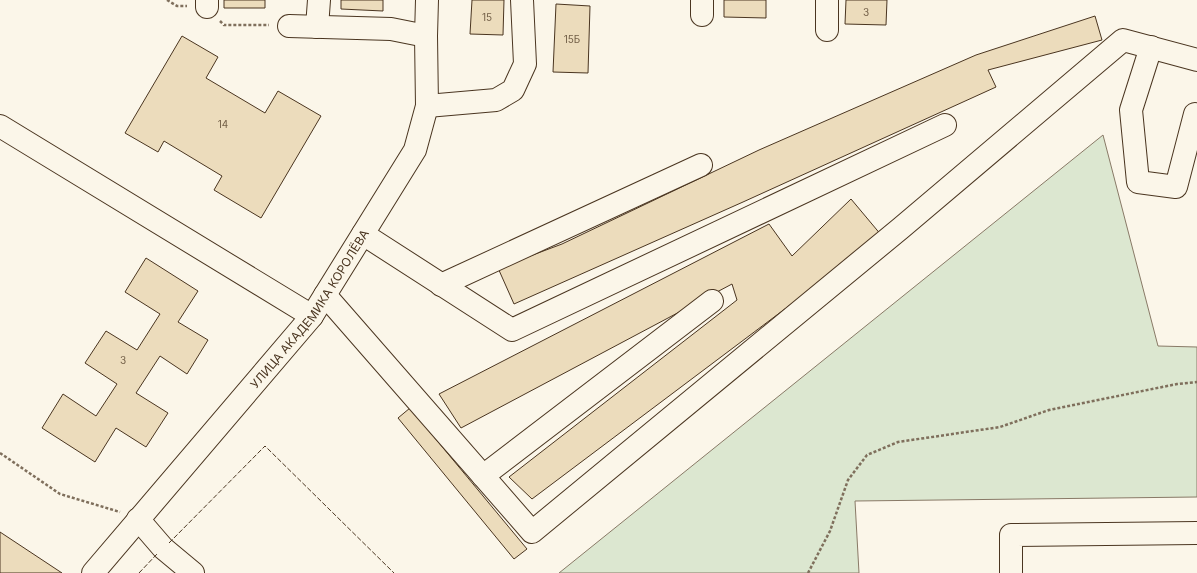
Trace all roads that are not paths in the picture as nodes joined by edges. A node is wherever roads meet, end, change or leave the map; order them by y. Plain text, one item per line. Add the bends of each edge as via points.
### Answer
1 (319, 0) edge
2 (427, 0) edge
3 (522, 0) edge
4 (827, 0) edge
5 (290, 26) road end
6 (317, 27) junction
7 (827, 30) dead end
8 (426, 36) junction
9 (1151, 47) junction
10 (1197, 60) edge
11 (427, 106) junction
12 (1197, 115) edge
13 (945, 125) dead end
14 (0, 126) edge
15 (701, 165) dead end
16 (363, 234) junction
17 (441, 284) junction
18 (325, 296) junction
19 (712, 301) dead end
20 (312, 316) junction
21 (483, 476) junction
22 (129, 516) junction
23 (1197, 533) edge
24 (92, 573) edge
25 (193, 573) edge
26 (1011, 573) edge

1 - 6 street
2 - 8 street, УЛИЦА АКАДЕМИКА КОРОЛЁВА
3 - 11 street via 525,64 513,90 496,100
4 - 7 street
5 - 6 street
6 - 8 street via 391,29
8 - 11 street, УЛИЦА АКАДЕМИКА КОРОЛЁВА
9 - 10 street
9 - 12 street via 1131,110 1138,182 1176,187
9 - 21 street via 1123,40 901,228 532,532
11 - 16 street, УЛИЦА АКАДЕМИКА КОРОЛЁВА via 415,150
13 - 17 street via 512,330
14 - 20 street
15 - 17 street
16 - 17 street
16 - 18 street, УЛИЦА АКАДЕМИКА КОРОЛЁВА
18 - 20 street, УЛИЦА АКАДЕМИКА КОРОЛЁВА
18 - 21 street
19 - 21 street
20 - 22 street, УЛИЦА АКАДЕМИКА КОРОЛЁВА
22 - 24 street, УЛИЦА АКАДЕМИКА КОРОЛЁВА
22 - 25 street
23 - 26 street via 1011,535

